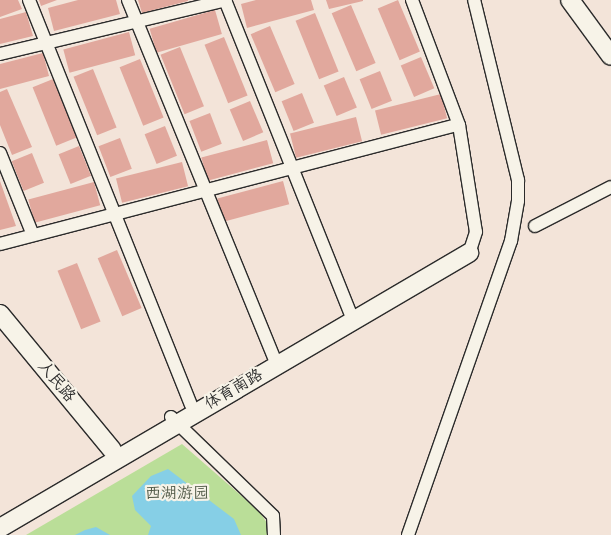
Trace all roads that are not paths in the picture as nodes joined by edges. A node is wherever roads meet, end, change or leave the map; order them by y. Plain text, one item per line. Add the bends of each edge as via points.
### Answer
1 (29, 0) edge
2 (128, 0) edge
3 (226, 0) edge
4 (406, 0) edge
5 (412, 0) edge
6 (474, 0) edge
7 (570, 0) edge
8 (582, 0) edge
9 (137, 21) junction
10 (611, 40) edge
11 (46, 43) junction
12 (0, 54) edge
13 (611, 56) edge
14 (454, 126) junction
15 (0, 153) edge
16 (290, 168) junction
17 (611, 187) edge
18 (206, 191) junction
19 (115, 214) junction
20 (535, 226) dead end
21 (34, 235) junction
22 (0, 244) edge
23 (466, 251) junction
24 (0, 314) edge
25 (351, 315) junction
26 (0, 328) edge
27 (274, 358) junction
28 (192, 405) junction
29 (173, 420) junction
30 (108, 452) junction
31 (0, 518) edge
32 (0, 528) edge
33 (274, 535) edge
34 (408, 535) edge

1 - 11 street
2 - 9 street
3 - 9 street
3 - 16 street
4 - 14 street
5 - 23 street via 459,125 476,232
6 - 34 street via 518,180 518,201 511,241
7 - 13 street
8 - 10 street
9 - 11 street
9 - 18 street
11 - 12 street
11 - 19 street
14 - 16 street
14 - 23 street via 471,232
15 - 21 street
16 - 18 street
16 - 25 street
17 - 20 street
18 - 19 street
18 - 27 street
19 - 21 street
19 - 28 street
21 - 22 street
23 - 25 street, 体育南路
23 - 29 street, 体育南路
24 - 30 street, 人民路
25 - 27 street, 体育南路
26 - 30 street, 人民路
27 - 28 street, 体育南路
28 - 29 street, 体育南路
29 - 30 street, 体育南路
29 - 32 street, 体育南路
29 - 33 street via 273,516
30 - 31 street, 体育南路

